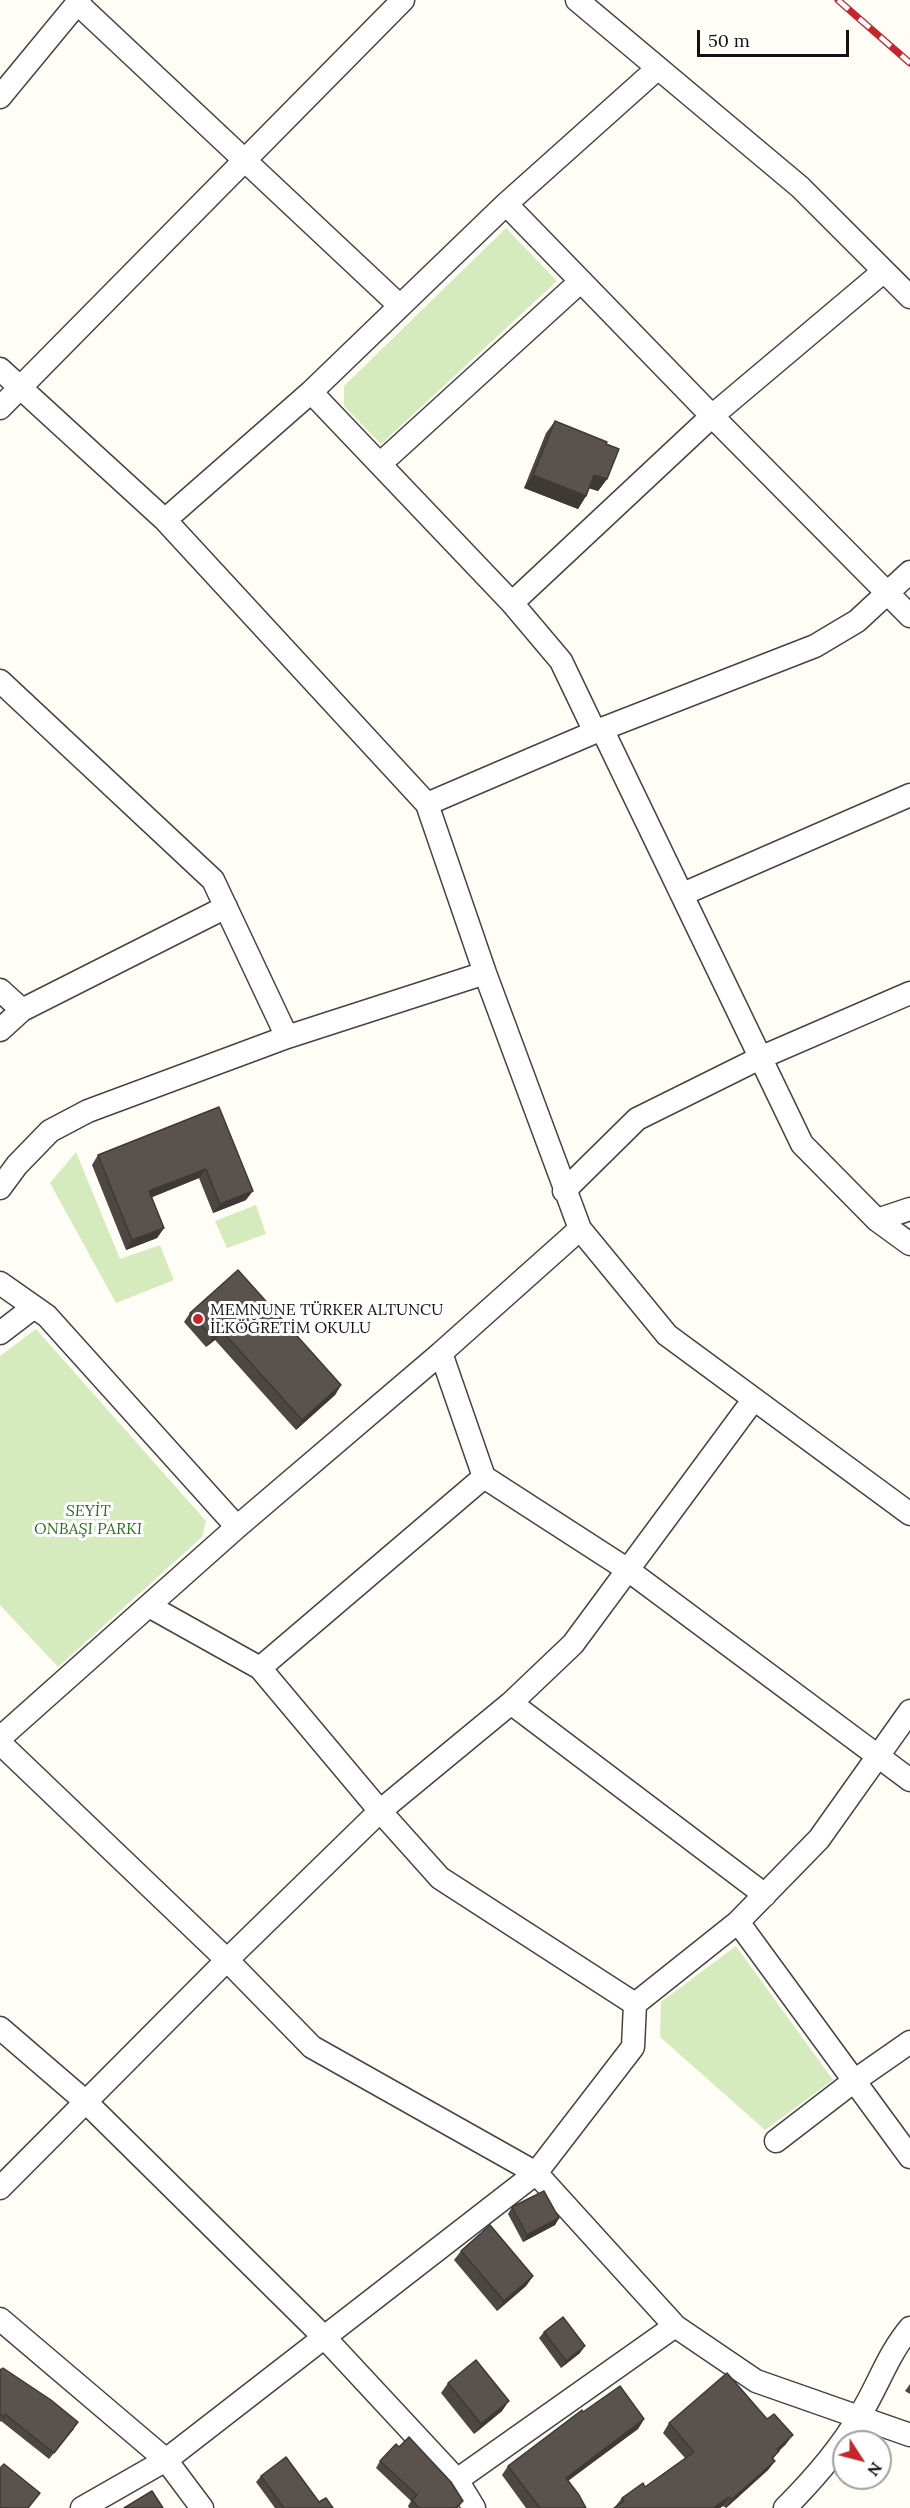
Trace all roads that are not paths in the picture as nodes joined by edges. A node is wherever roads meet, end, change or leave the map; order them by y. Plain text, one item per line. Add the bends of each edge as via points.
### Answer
1 (403, 0) edge
2 (577, 0) edge
3 (78, 2) edge
4 (658, 68) junction
5 (0, 97) edge
6 (245, 159) junction
7 (506, 204) junction
8 (884, 271) junction
9 (581, 281) junction
10 (910, 297) edge
11 (400, 306) junction
12 (0, 369) edge
13 (20, 387) junction
14 (312, 392) junction
15 (0, 408) edge
16 (712, 416) junction
17 (380, 464) junction
18 (165, 520) junction
19 (910, 572) edge
20 (886, 593) junction
21 (512, 603) junction
22 (910, 616) edge
23 (0, 681) edge
24 (599, 731) junction
25 (910, 795) edge
26 (427, 804) junction
27 (683, 894) junction
28 (226, 907) junction
29 (484, 973) junction
30 (0, 990) edge
31 (910, 993) edge
32 (22, 1010) junction
33 (0, 1030) edge
34 (286, 1037) junction
35 (762, 1057) junction
36 (0, 1188) edge
37 (564, 1191) junction
38 (910, 1209) edge
39 (877, 1220) junction
40 (580, 1229) junction
41 (910, 1244) edge
42 (0, 1283) edge
43 (34, 1307) junction
44 (0, 1333) edge
45 (441, 1353) junction
46 (754, 1400) junction
47 (484, 1477) junction
48 (910, 1514) edge
49 (237, 1527) junction
50 (628, 1570) junction
51 (149, 1606) junction
52 (260, 1668) junction
53 (512, 1703) junction
54 (910, 1711) edge
55 (0, 1738) edge
56 (0, 1743) edge
57 (877, 1757) junction
58 (910, 1780) edge
59 (380, 1811) junction
60 (765, 1895) junction
61 (738, 1922) junction
62 (227, 1960) junction
63 (635, 2004) junction
64 (0, 2028) edge
65 (910, 2042) edge
66 (854, 2081) junction
67 (86, 2102) junction
68 (776, 2141) dead end
69 (910, 2157) edge
70 (536, 2173) junction
71 (0, 2188) edge
72 (0, 2319) edge
73 (675, 2326) junction
74 (910, 2328) edge
75 (325, 2338) junction
76 (860, 2416) junction
77 (910, 2435) edge
78 (166, 2460) junction
79 (457, 2480) junction
80 (82, 2508) edge
81 (202, 2508) edge
82 (474, 2508) edge
83 (785, 2508) edge

1 - 6 street
2 - 4 street
3 - 5 street
3 - 6 street
4 - 7 street
4 - 8 street via 800,187
6 - 11 street
6 - 13 street
7 - 9 street
7 - 11 street
8 - 10 street
8 - 16 street
9 - 16 street
9 - 17 street
11 - 14 street
12 - 13 street
13 - 15 street
13 - 18 street
14 - 17 street
14 - 18 street
16 - 20 street
16 - 21 street
17 - 21 street
18 - 26 street
19 - 20 street
20 - 22 street
20 - 24 street via 857,621 815,646
21 - 24 street via 561,661
23 - 28 street via 213,880
24 - 26 street
24 - 27 street
25 - 27 street
26 - 29 street
27 - 35 street
28 - 32 street
28 - 34 street
29 - 34 street
29 - 37 street
30 - 32 street
31 - 35 street
32 - 33 street
34 - 36 street via 88,1111 50,1131
35 - 37 street via 637,1119
35 - 39 street via 802,1144
37 - 40 street
38 - 39 street
39 - 41 street
40 - 45 street
40 - 46 street via 667,1335
42 - 43 street
43 - 44 street
43 - 49 street via 47,1316
45 - 47 street
45 - 49 street
46 - 48 street
46 - 50 street
47 - 50 street
47 - 52 street
49 - 51 street
50 - 53 street via 573,1644
50 - 57 street
51 - 52 street
51 - 55 street
52 - 59 street
53 - 59 street
53 - 60 street
54 - 57 street
56 - 62 street
57 - 58 street
57 - 60 street via 819,1839
59 - 62 street
59 - 63 street via 440,1878
60 - 61 street
61 - 63 street
61 - 66 street
62 - 67 street
62 - 70 street via 312,2047
63 - 70 street via 633,2047
64 - 67 street
65 - 66 street
66 - 68 street
66 - 69 street
67 - 71 street
67 - 75 street
70 - 73 street
70 - 75 street
72 - 78 street
73 - 76 street via 756,2381
73 - 79 street
74 - 76 street via 896,2344
75 - 78 street
75 - 79 street
76 - 77 street
76 - 83 street via 814,2478
78 - 80 street
78 - 81 street
79 - 82 street

